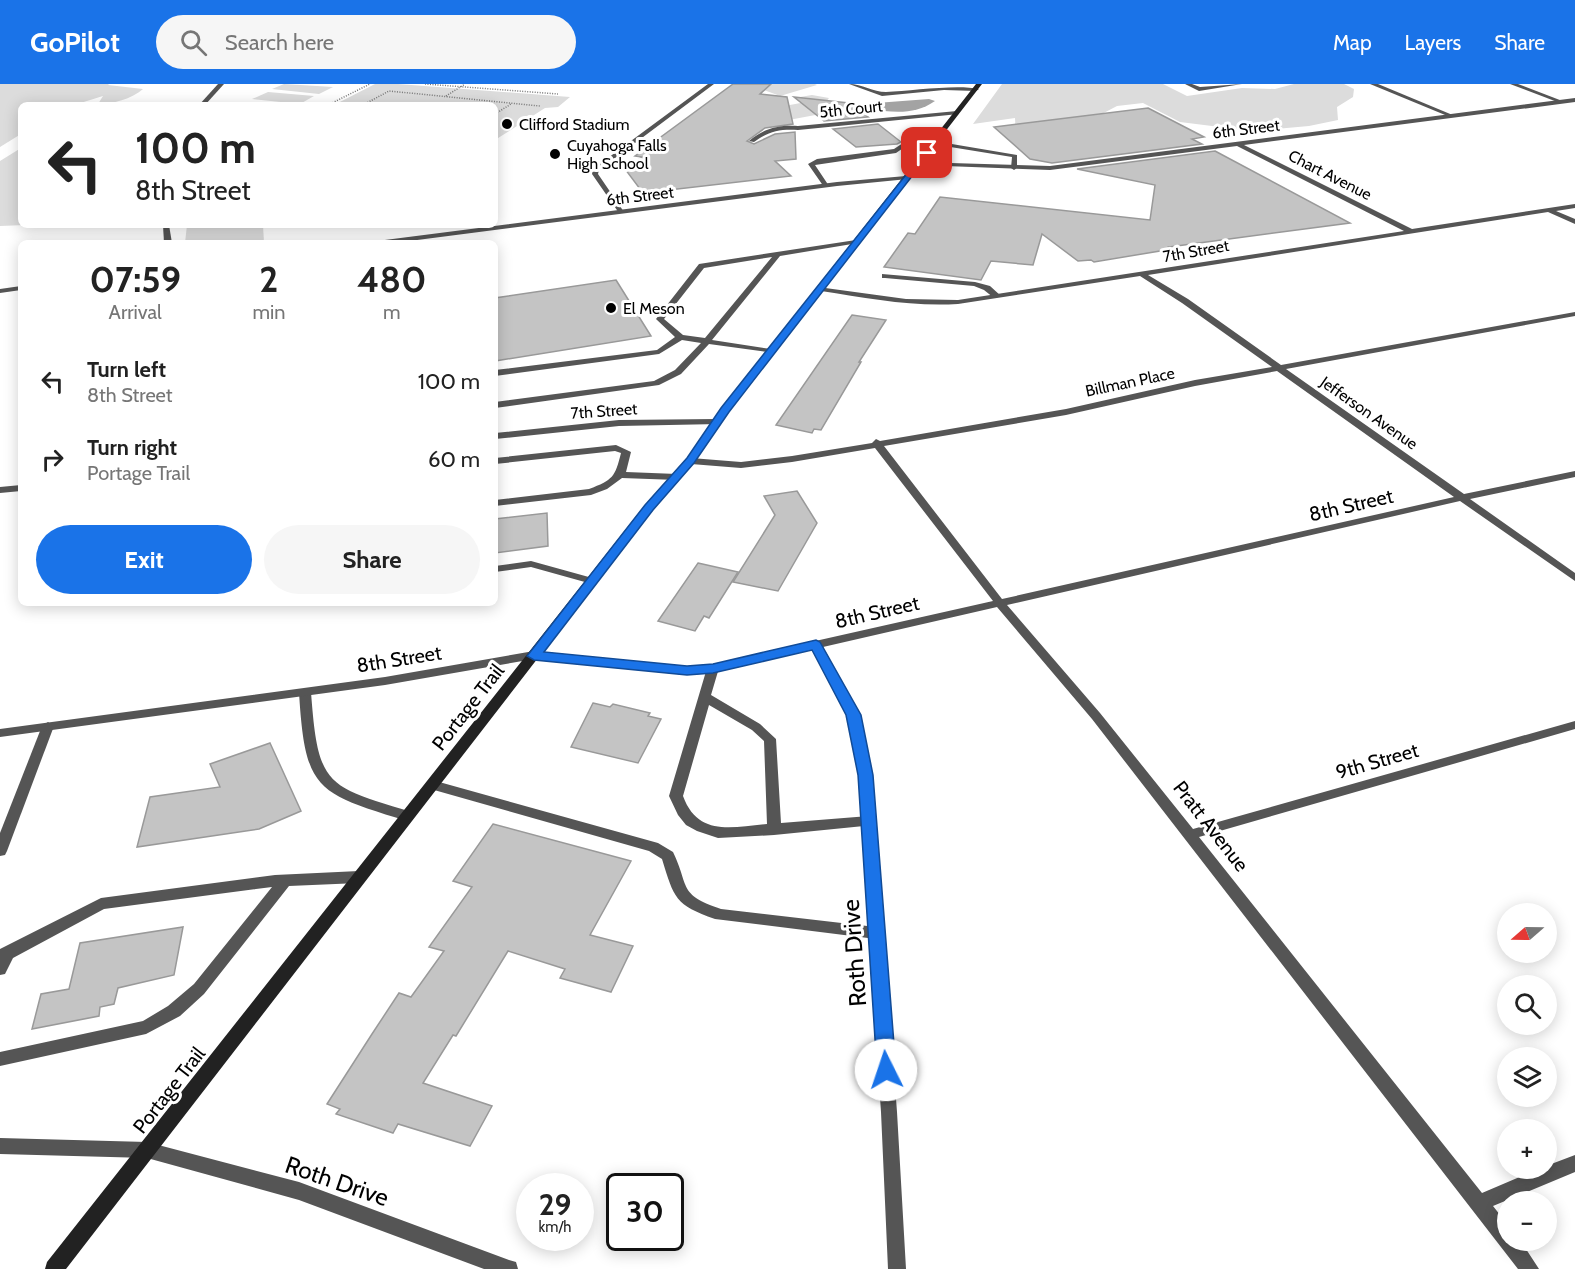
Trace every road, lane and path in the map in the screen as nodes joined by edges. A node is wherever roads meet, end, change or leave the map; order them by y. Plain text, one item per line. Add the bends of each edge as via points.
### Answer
1 (221, 84) edge
2 (370, 84) edge
3 (425, 84) edge
4 (465, 84) edge
5 (711, 84) edge
6 (852, 84) edge
7 (1188, 84) edge
8 (1239, 84) edge
9 (1373, 84) edge
10 (1512, 84) edge
11 (462, 87) junction
12 (977, 87) edge
13 (558, 94) dead end
14 (446, 96) junction
15 (1575, 100) edge
16 (205, 102) edge
17 (333, 102) edge
18 (369, 102) edge
19 (496, 102) edge
20 (498, 102) edge
21 (1562, 102) junction
22 (512, 104) junction
23 (540, 106) dead end
24 (498, 112) edge
25 (957, 113) junction
26 (1452, 116) junction
27 (940, 136) junction
28 (752, 141) dead end
29 (934, 143) junction
30 (1237, 144) junction
31 (919, 163) junction
32 (1014, 168) junction
33 (906, 178) junction
34 (826, 186) junction
35 (1575, 206) edge
36 (1549, 210) junction
37 (621, 212) junction
38 (1575, 222) edge
39 (495, 228) edge
40 (498, 228) edge
41 (1410, 231) junction
42 (401, 240) edge
43 (856, 243) junction
44 (779, 253) junction
45 (1143, 275) junction
46 (885, 276) dead end
47 (18, 288) edge
48 (821, 289) junction
49 (0, 291) edge
50 (997, 296) junction
51 (1575, 314) edge
52 (680, 337) junction
53 (707, 341) junction
54 (771, 351) junction
55 (1280, 370) junction
56 (498, 373) edge
57 (498, 405) edge
58 (716, 422) junction
59 (498, 436) edge
60 (876, 442) junction
61 (690, 460) junction
62 (498, 461) edge
63 (1575, 474) edge
64 (620, 475) junction
65 (677, 477) junction
66 (18, 488) edge
67 (0, 490) edge
68 (1461, 498) junction
69 (498, 503) edge
70 (498, 569) edge
71 (1575, 578) edge
72 (592, 580) junction
73 (1000, 603) junction
74 (816, 645) junction
75 (534, 656) junction
76 (713, 668) junction
77 (305, 692) junction
78 (705, 697) junction
79 (1575, 725) edge
80 (48, 726) junction
81 (0, 733) edge
82 (432, 785) junction
83 (407, 816) junction
84 (868, 821) junction
85 (774, 830) junction
86 (1190, 835) junction
87 (0, 851) edge
88 (359, 877) junction
89 (285, 881) junction
90 (876, 933) junction
91 (4, 955) edge
92 (0, 969) edge
93 (0, 1059) edge
94 (0, 1146) edge
95 (147, 1150) junction
96 (1575, 1163) edge
97 (1478, 1203) junction
98 (1497, 1226) edge
99 (1516, 1251) edge
100 (54, 1269) edge
101 (509, 1269) edge
102 (897, 1269) edge
103 (1530, 1269) edge

1 - 16 street
2 - 17 path
3 - 11 path
4 - 11 path
5 - 37 street via 596,169 595,174
6 - 12 street via 882,94
7 - 8 street via 1199,89
9 - 26 street
10 - 21 street
11 - 13 path
11 - 14 path
12 - 25 main road, Portage Trail
14 - 18 path via 389,91
14 - 19 path
15 - 21 street, 6th Street
20 - 22 path
21 - 26 street, 6th Street
22 - 23 path
22 - 24 path
25 - 27 main road, Portage Trail
25 - 28 street, 5th Court via 779,127 767,129
26 - 30 street, 6th Street
27 - 29 main road, Portage Trail
27 - 34 street via 918,135 896,151 811,164
29 - 31 main road, Portage Trail
29 - 32 street via 1015,156
30 - 32 street, 6th Street via 1063,167
30 - 41 street, Chart Avenue
31 - 32 street, 6th Street
31 - 33 main road, Portage Trail
33 - 34 street, 6th Street
33 - 43 main road, Portage Trail
34 - 37 street, 6th Street
35 - 36 street, 7th Street
36 - 38 street
36 - 41 street, 7th Street
37 - 40 street, 6th Street
39 - 42 street, 6th Street
41 - 45 street, 7th Street
43 - 44 street
43 - 48 main road, Portage Trail
44 - 52 street via 702,266 660,319
44 - 53 street
45 - 50 street, 7th Street
45 - 55 street, Jefferson Avenue
46 - 50 street via 975,284
47 - 49 street
48 - 50 street, 7th Street via 938,304
48 - 54 main road, Portage Trail
51 - 55 street, Billman Place
52 - 53 street
52 - 56 street via 659,352
53 - 54 street
53 - 57 street via 678,372 656,383
54 - 58 main road, Portage Trail
55 - 60 street, Billman Place via 1195,383 1066,412
55 - 68 street, Jefferson Avenue
58 - 59 street, 7th Street via 620,423
58 - 61 main road, Portage Trail
60 - 61 street, Billman Place via 741,465
60 - 73 street, Pratt Avenue
61 - 65 main road, Portage Trail
62 - 64 street via 616,448 626,452
63 - 68 street, 8th Street
64 - 65 street
64 - 69 street via 591,492
65 - 72 main road, Portage Trail
66 - 67 street
68 - 71 street, Jefferson Avenue
68 - 73 street, 8th Street
70 - 72 street via 531,564
72 - 75 main road, Portage Trail
73 - 74 street, 8th Street
73 - 86 street, Pratt Avenue
74 - 76 street, 8th Street
74 - 84 street, Roth Drive via 854,715 865,775
75 - 76 street, 8th Street via 687,671
75 - 77 street, 8th Street
75 - 82 main road, Portage Trail
76 - 78 street
77 - 80 street, 8th Street
77 - 83 street via 309,739 316,764 328,784 348,796
78 - 85 street via 756,727 770,740
78 - 85 street via 676,796 682,814 699,828 718,833
79 - 86 street, 9th Street
80 - 81 street, 8th Street
80 - 87 street
82 - 83 main road, Portage Trail
82 - 90 street via 653,847 668,856 679,891 695,906 720,915
83 - 88 main road, Portage Trail
84 - 85 street
84 - 90 street, Roth Drive
86 - 97 street, Pratt Avenue
88 - 89 street
88 - 95 main road, Portage Trail
89 - 91 street via 101,904
89 - 93 street via 199,989 174,1011 146,1027
90 - 102 street, Roth Drive
91 - 92 street
94 - 95 street
95 - 100 main road, Portage Trail
95 - 101 street, Roth Drive via 299,1191
96 - 97 street
97 - 98 street, Pratt Avenue
99 - 103 street, Pratt Avenue

